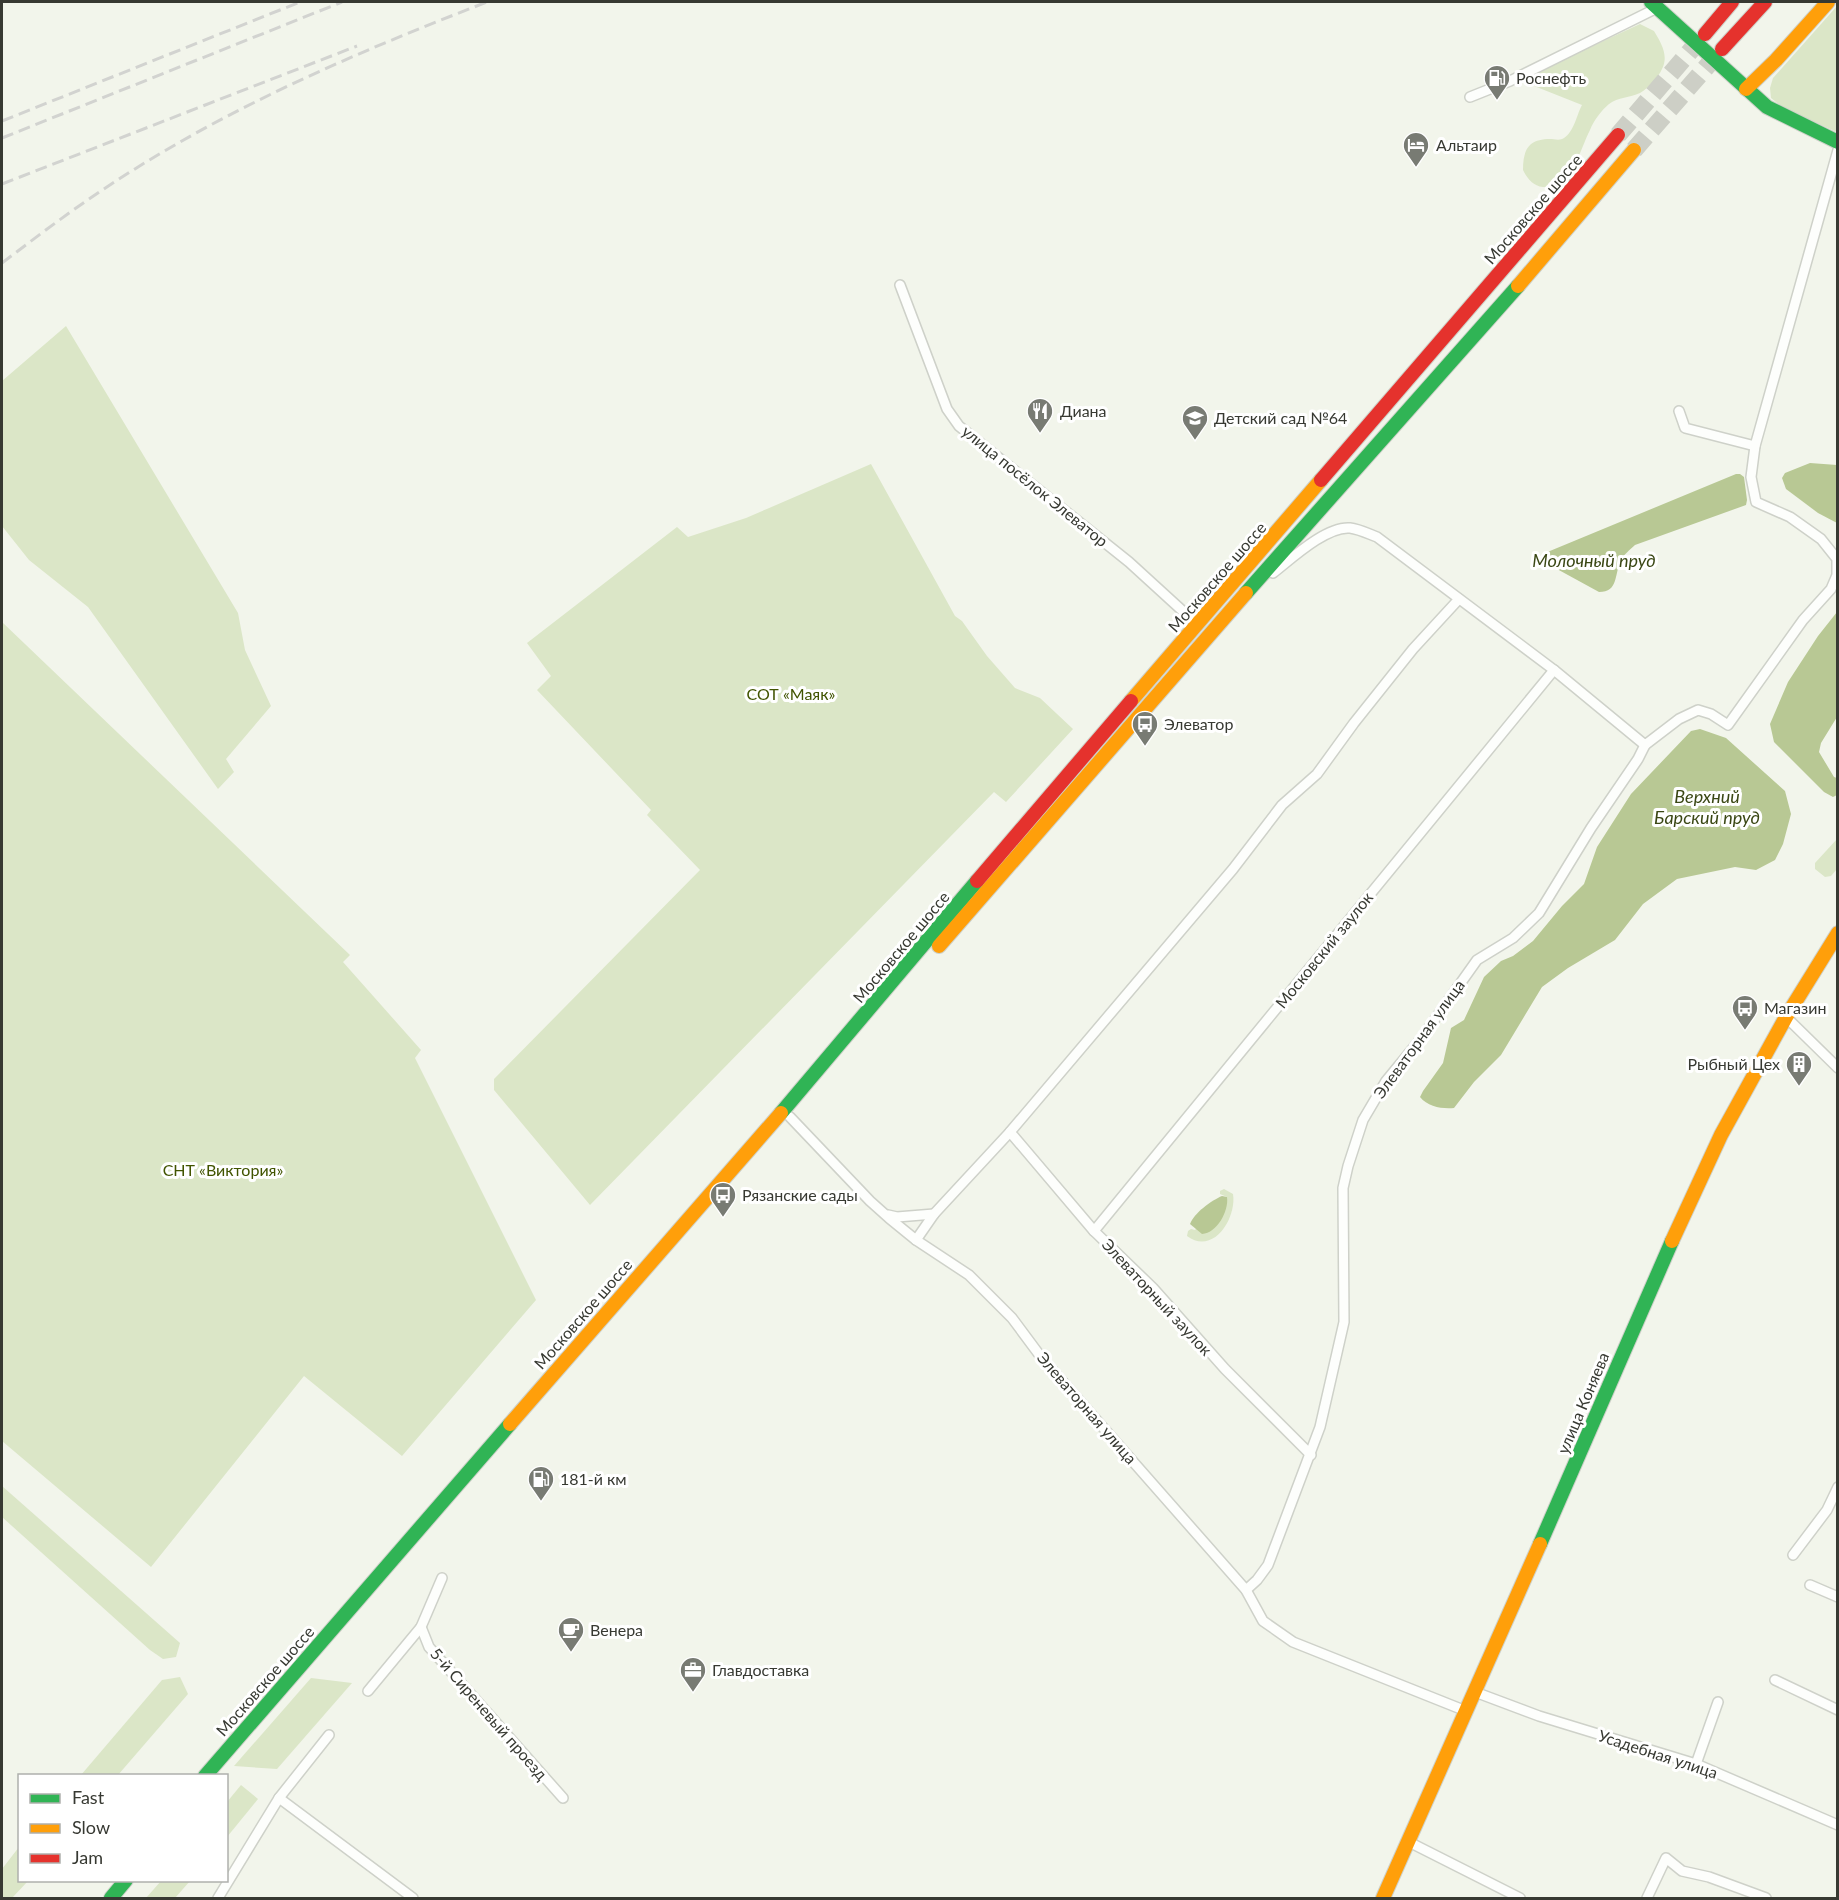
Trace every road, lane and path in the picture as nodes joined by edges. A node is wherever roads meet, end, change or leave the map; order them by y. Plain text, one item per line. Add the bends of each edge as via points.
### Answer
1 (1732, 2) edge
2 (1765, 2) edge
3 (1828, 2) edge
4 (1654, 5) edge
5 (1705, 34) tunnel mouth
6 (1722, 49) tunnel mouth
7 (1746, 89) junction
8 (1470, 96) dead end
9 (1618, 135) tunnel mouth
10 (1838, 142) edge
11 (1634, 150) tunnel mouth
12 (1838, 150) edge
13 (900, 285) dead end
14 (1679, 411) dead end
15 (1755, 446) junction
16 (1245, 594) junction
17 (1459, 599) junction
18 (1198, 625) junction
19 (1554, 670) junction
20 (1645, 745) junction
21 (1838, 933) edge
22 (1786, 1017) junction
23 (1838, 1068) edge
24 (790, 1117) junction
25 (1010, 1132) junction
26 (885, 1214) junction
27 (934, 1214) junction
28 (1094, 1231) junction
29 (916, 1239) junction
30 (1311, 1455) junction
31 (1838, 1487) edge
32 (1793, 1555) dead end
33 (442, 1578) dead end
34 (1810, 1585) dead end
35 (1246, 1590) junction
36 (1838, 1597) edge
37 (421, 1627) junction
38 (1775, 1680) dead end
39 (368, 1691) dead end
40 (1475, 1692) junction
41 (1718, 1702) dead end
42 (1838, 1710) edge
43 (1466, 1712) junction
44 (329, 1735) dead end
45 (1696, 1764) junction
46 (207, 1774) edge
47 (220, 1774) edge
48 (279, 1798) junction
49 (563, 1798) dead end
50 (1838, 1825) edge
51 (1407, 1841) junction
52 (113, 1882) edge
53 (125, 1882) edge
54 (222, 1897) edge
55 (98, 1899) edge
56 (111, 1899) edge
57 (413, 1899) edge
58 (1383, 1899) edge
59 (1520, 1899) edge
60 (1647, 1899) edge
61 (1766, 1899) edge

1 - 5 main road
2 - 6 main road
3 - 7 main road
4 - 7 main road
4 - 8 street via 1510,81
7 - 10 main road via 1767,107
9 - 18 main road, Московское шоссе
11 - 16 main road, Московское шоссе
12 - 15 street
13 - 18 street, улица посёлок Элеватор via 947,410 959,426 1129,562
14 - 15 street via 1685,428
15 - 20 street via 1751,477 1756,502 1790,517 1821,539 1837,559 1837,574 1831,589 1803,620 1728,724 1698,710
16 - 17 street via 1336,529 1351,528 1377,537
16 - 24 main road, Московское шоссе
17 - 19 street
17 - 25 street via 1413,649 1317,774 1282,805 1233,869
18 - 46 main road, Московское шоссе
19 - 20 street
19 - 28 street, Московский заулок
20 - 30 street, Элеваторная улица via 1539,914 1513,938 1477,960 1424,1036 1386,1081 1363,1120 1343,1188 1344,1322
21 - 22 main road, улица Коняева
22 - 23 street
22 - 40 main road, улица Коняева via 1721,1135
24 - 26 street, Элеваторная улица
24 - 47 main road, Московское шоссе
25 - 27 street
25 - 28 street, Элеваторный заулок
26 - 27 street
26 - 29 street, Элеваторная улица
27 - 29 street
28 - 30 street, Элеваторный заулок
29 - 35 street, Элеваторная улица via 969,1275 1012,1318 1041,1357
30 - 35 street, Элеваторная улица via 1268,1564
31 - 32 street via 1827,1510
33 - 37 street
34 - 36 street
35 - 43 street, Элеваторная улица via 1263,1621 1293,1642
37 - 39 street
37 - 49 street, 5-й Сиреневый проезд via 429,1647
38 - 42 street
40 - 43 main road, улица Коняева
40 - 45 street, Усадебная улица
41 - 45 street
43 - 51 main road, улица Коняева
44 - 48 street
45 - 50 street, Усадебная улица
48 - 54 street
48 - 57 street
51 - 58 main road, улица Коняева
51 - 59 street
52 - 55 main road
53 - 56 main road
60 - 61 street via 1666,1858 1682,1871

